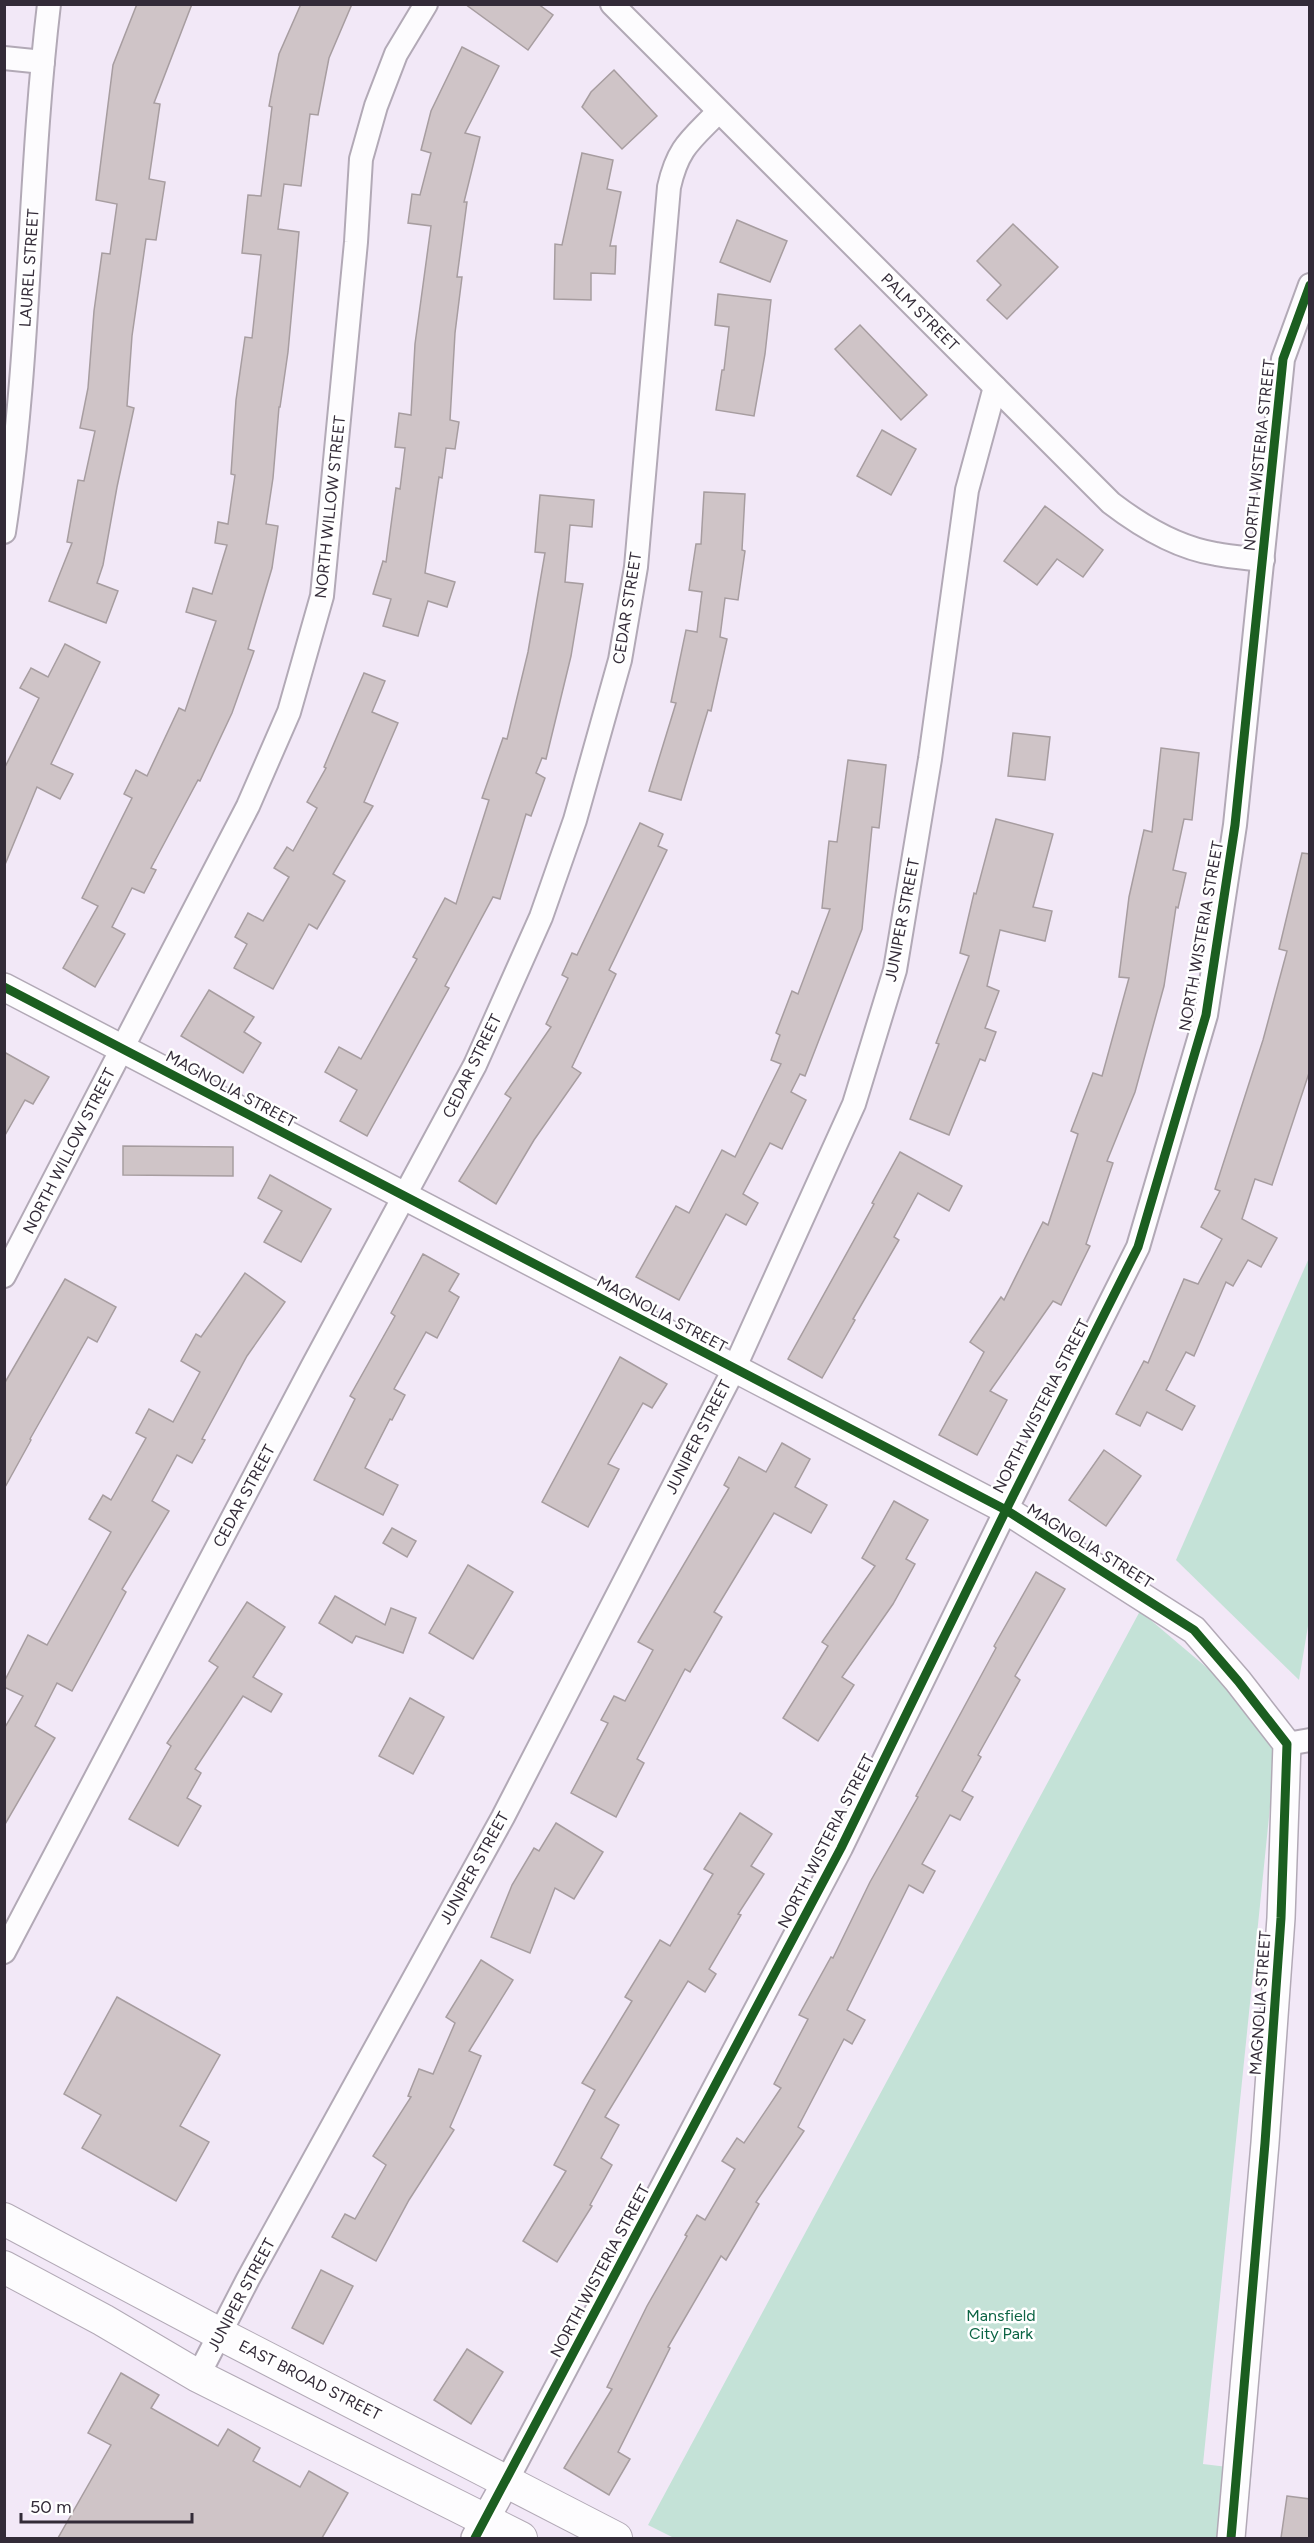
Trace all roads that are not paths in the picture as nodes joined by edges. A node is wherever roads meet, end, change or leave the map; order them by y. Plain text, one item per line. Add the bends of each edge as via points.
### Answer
1 (49, 4) edge
2 (426, 4) edge
3 (612, 4) edge
4 (4, 58) edge
5 (43, 62) junction
6 (718, 112) junction
7 (1310, 285) edge
8 (13, 369) edge
9 (995, 387) junction
10 (4, 532) edge
11 (1263, 560) junction
12 (4, 987) edge
13 (122, 1049) junction
14 (404, 1196) junction
15 (4, 1276) edge
16 (734, 1369) junction
17 (1005, 1510) junction
18 (1298, 1742) edge
19 (4, 1952) edge
20 (4, 2219) edge
21 (4, 2267) edge
22 (220, 2334) junction
23 (198, 2376) junction
24 (506, 2481) junction
25 (480, 2529) edge
26 (521, 2538) edge
27 (616, 2538) edge
28 (1231, 2538) edge

1 - 5 street, LAUREL STREET
2 - 13 street, NORTH WILLOW STREET via 396,54 361,159 322,596 290,712 248,806
3 - 6 street, PALM STREET
4 - 5 street
5 - 8 street, LAUREL STREET
6 - 9 street, PALM STREET
6 - 14 street, CEDAR STREET via 682,149 669,187 636,567 620,660 575,820 541,916 475,1065
7 - 11 street, NORTH WISTERIA STREET via 1283,359
8 - 10 street, LAUREL STREET via 12,481
9 - 11 street, PALM STREET via 1111,503 1136,522 1214,554
9 - 16 street, JUNIPER STREET via 967,490 930,759 895,970 854,1104
11 - 17 street, NORTH WISTERIA STREET via 1235,825 1206,1015 1138,1247
12 - 13 street, MAGNOLIA STREET
13 - 14 street, MAGNOLIA STREET
13 - 15 street, NORTH WILLOW STREET
14 - 16 street, MAGNOLIA STREET
14 - 19 street, CEDAR STREET
16 - 17 street, MAGNOLIA STREET
16 - 22 street, JUNIPER STREET via 503,1817
17 - 18 street, MAGNOLIA STREET via 1194,1630
17 - 24 street, NORTH WISTERIA STREET via 841,1848
18 - 28 street, MAGNOLIA STREET
20 - 22 main road, EAST BROAD STREET
21 - 23 main road
22 - 23 street, JUNIPER STREET
22 - 24 main road, EAST BROAD STREET
23 - 25 main road
24 - 25 street
24 - 27 main road, EAST BROAD STREET
25 - 26 main road

